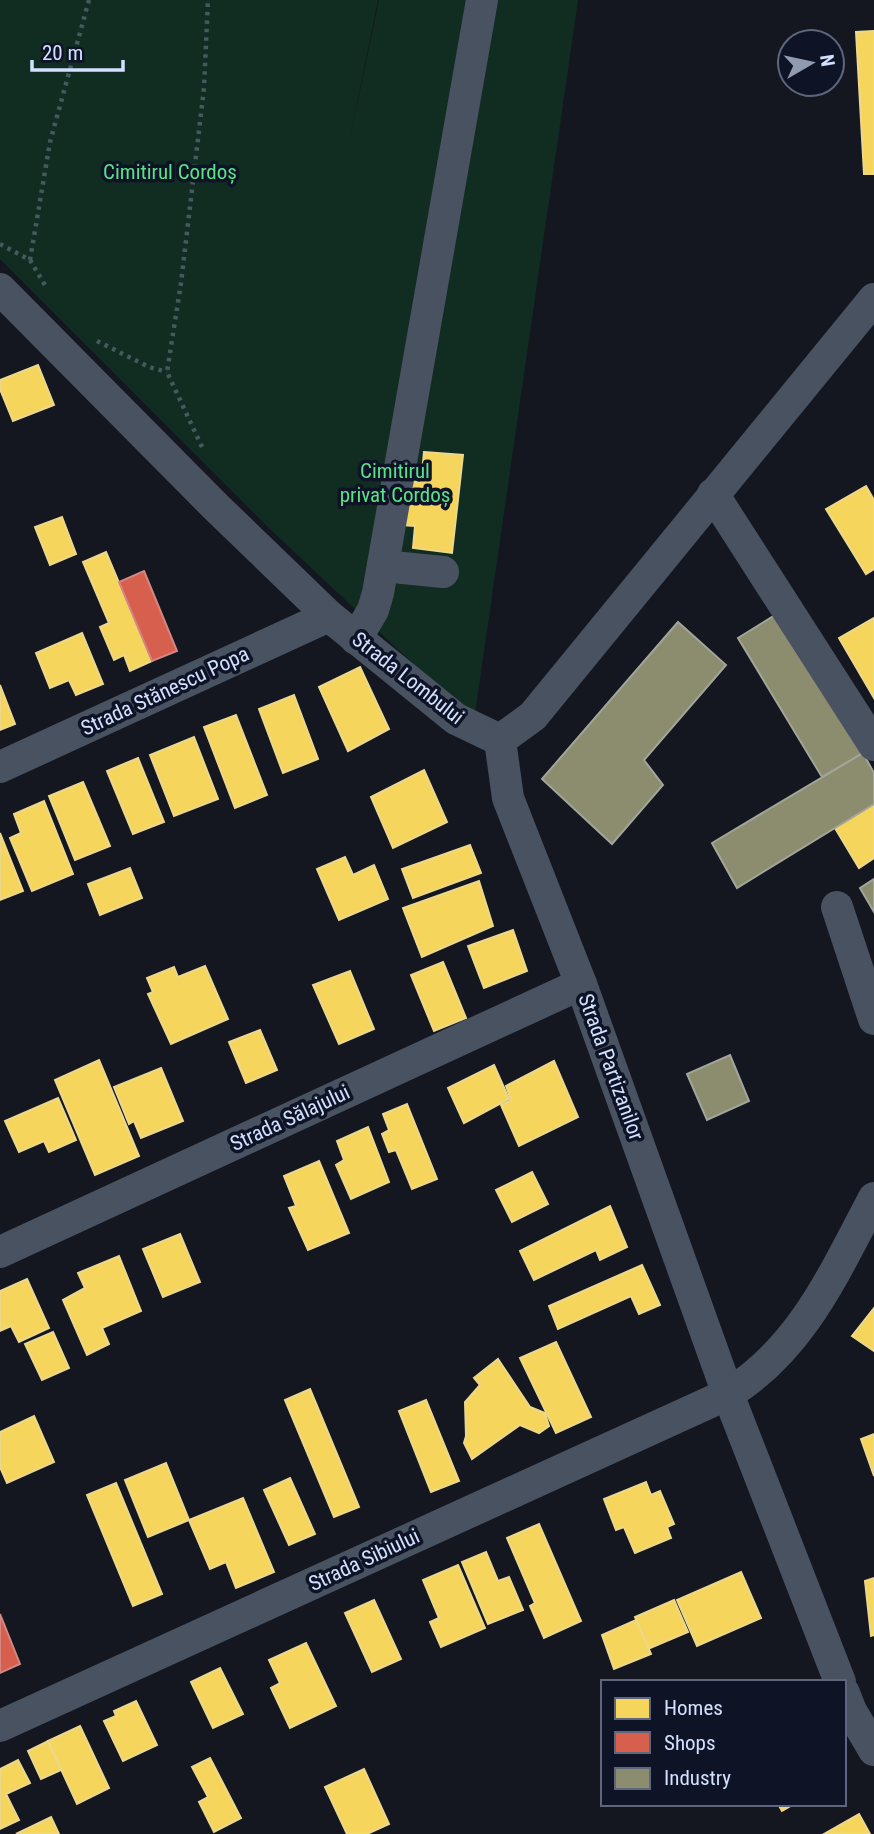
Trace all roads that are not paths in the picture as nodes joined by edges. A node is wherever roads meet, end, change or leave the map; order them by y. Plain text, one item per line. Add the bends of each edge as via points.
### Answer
1 (482, 0) edge
2 (0, 289) edge
3 (874, 299) edge
4 (713, 494) junction
5 (383, 566) junction
6 (443, 572) dead end
7 (329, 616) junction
8 (356, 639) junction
9 (500, 740) junction
10 (874, 746) edge
11 (0, 767) edge
12 (837, 907) dead end
13 (581, 984) junction
14 (874, 1019) edge
15 (874, 1198) edge
16 (0, 1252) edge
17 (728, 1394) junction
18 (839, 1680) edge
19 (846, 1698) edge
20 (0, 1726) edge
21 (874, 1750) edge

1 - 5 street
2 - 7 street, Strada Lombului
3 - 4 street
4 - 9 street via 533,716
4 - 10 street
5 - 6 street
5 - 8 street via 373,610
7 - 8 street, Strada Lombului
7 - 11 street, Strada Stănescu Popa
8 - 9 street, Strada Lombului via 456,719
9 - 13 street, Strada Partizanilor via 508,798
12 - 14 street
13 - 16 street, Strada Sălajului
13 - 17 street, Strada Partizanilor
15 - 17 street via 797,1333
17 - 18 street, Strada Partizanilor
17 - 20 street, Strada Sibiului
19 - 21 street

